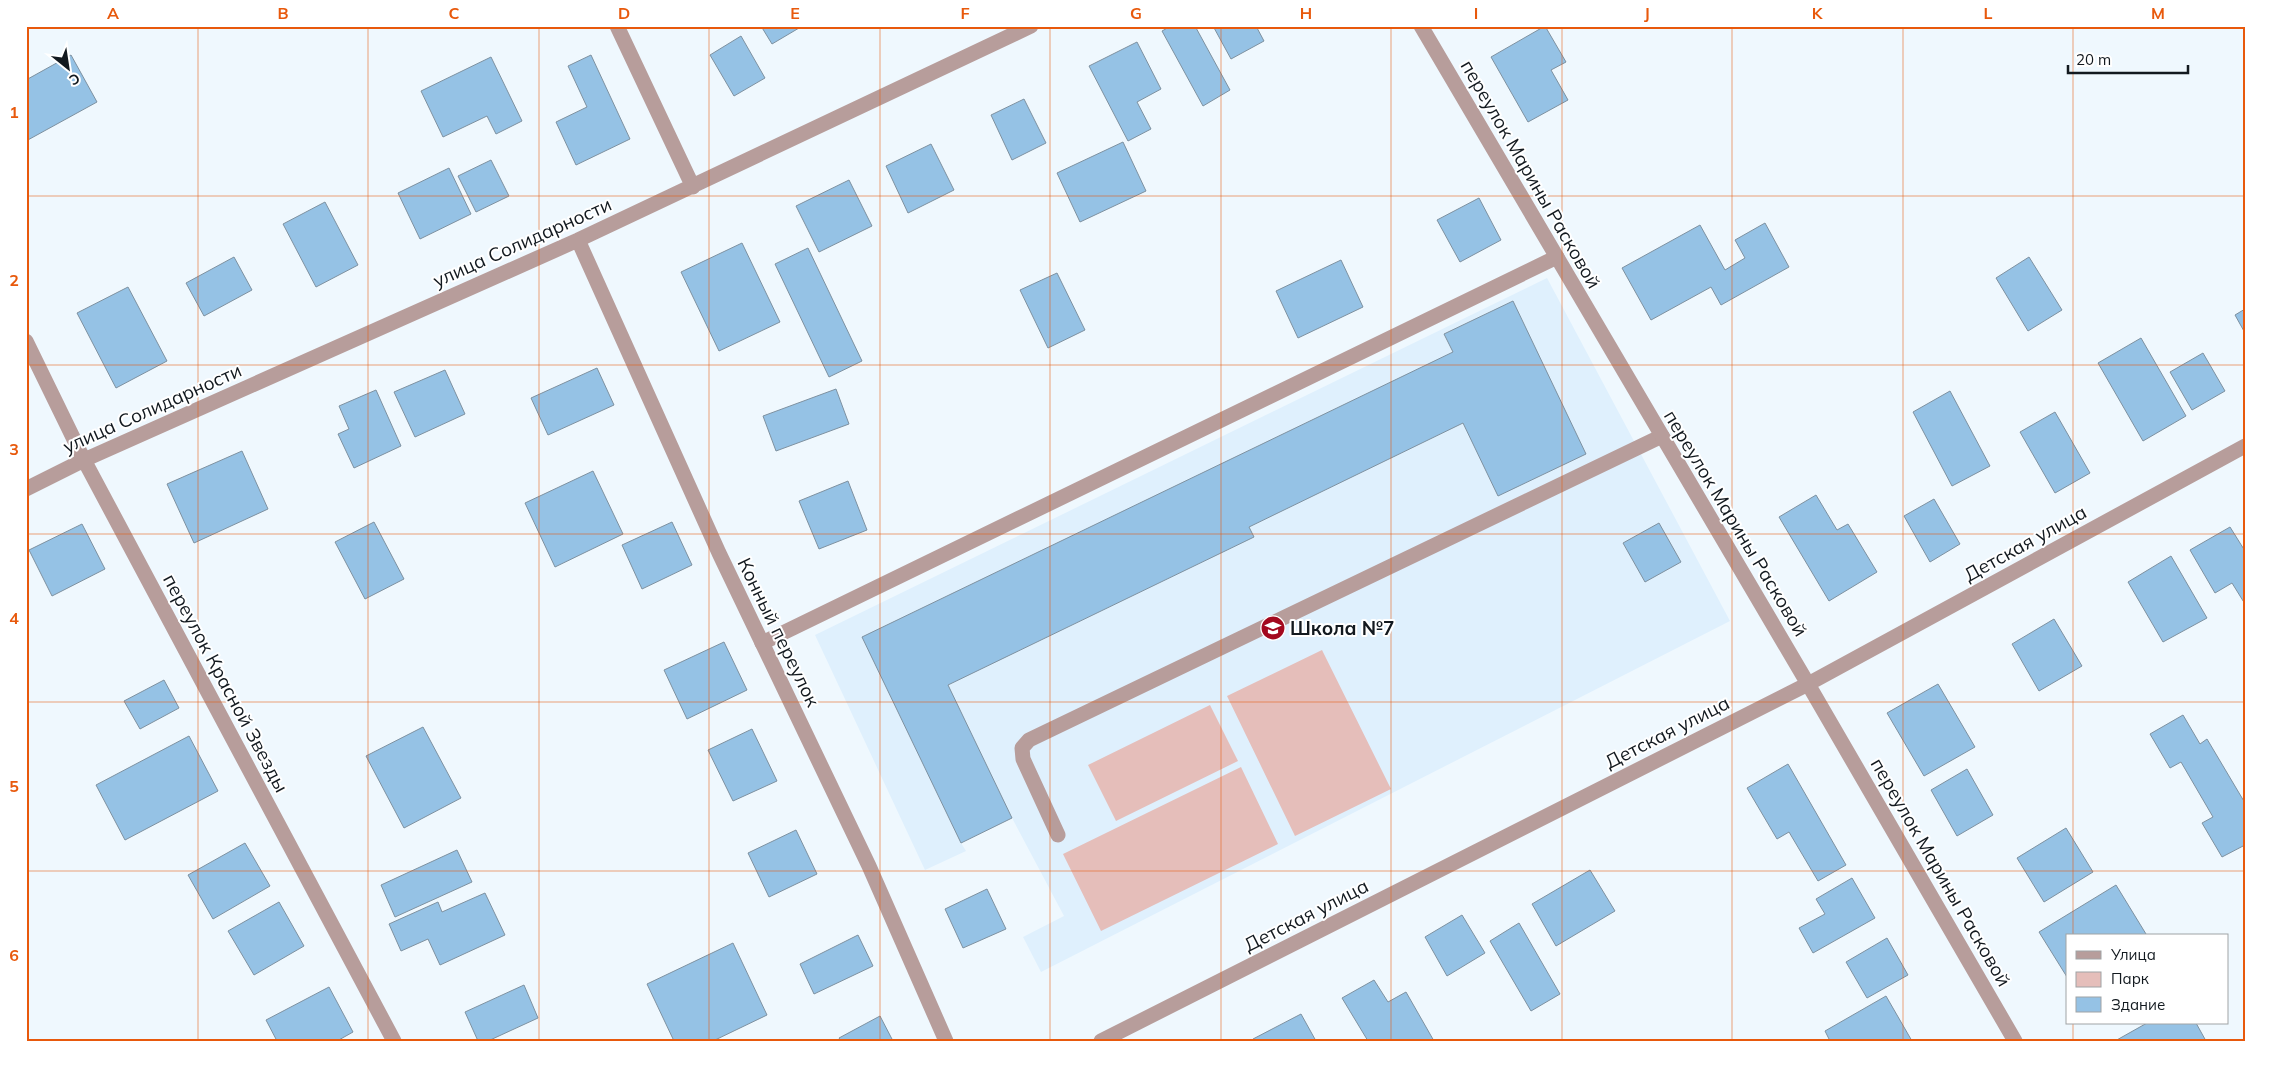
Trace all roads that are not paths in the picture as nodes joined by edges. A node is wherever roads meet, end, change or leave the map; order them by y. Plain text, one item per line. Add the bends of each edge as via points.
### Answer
1 (616, 26) edge
2 (1031, 26) edge
3 (1421, 26) edge
4 (693, 187) junction
5 (578, 240) junction
6 (1557, 258) junction
7 (26, 341) edge
8 (1662, 436) junction
9 (2245, 446) edge
10 (84, 460) junction
11 (26, 489) edge
12 (762, 643) junction
13 (1808, 684) junction
14 (1058, 835) dead end
15 (394, 1041) edge
16 (946, 1041) edge
17 (1101, 1041) edge
18 (2015, 1041) edge

1 - 4 street
2 - 4 street, улица Солидарности
3 - 6 street, переулок Марины Расковой
4 - 5 street, улица Солидарности
5 - 10 street, улица Солидарности
5 - 12 street, Конный переулок
6 - 8 street, переулок Марины Расковой
6 - 12 street
7 - 10 street, переулок Красной Звезды
8 - 13 street, переулок Марины Расковой
8 - 14 street via 1029,740 1022,748 1023,760
9 - 13 street, Детская улица
10 - 11 street, улица Солидарности
10 - 15 street, переулок Красной Звезды
12 - 16 street, Конный переулок via 869,866
13 - 17 street, Детская улица
13 - 18 street, переулок Марины Расковой

